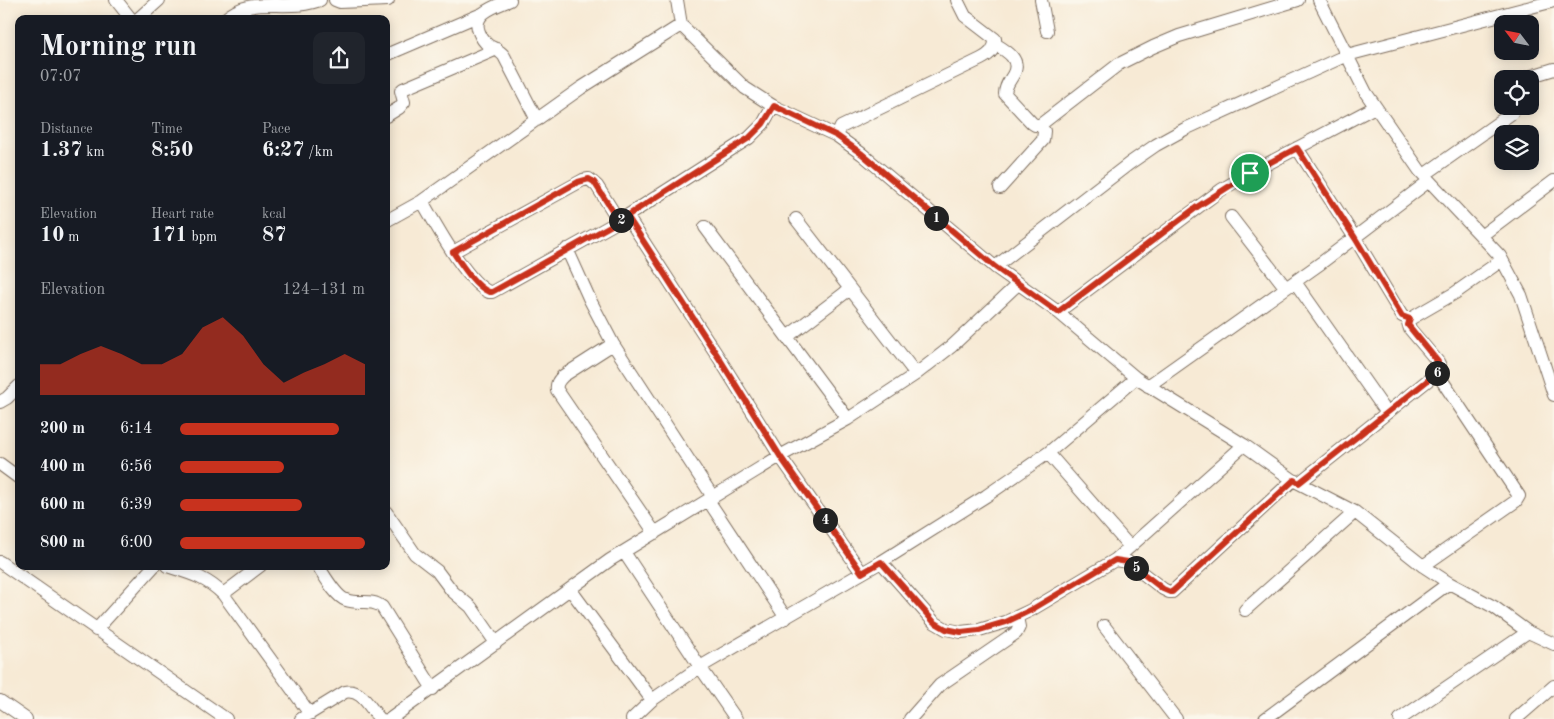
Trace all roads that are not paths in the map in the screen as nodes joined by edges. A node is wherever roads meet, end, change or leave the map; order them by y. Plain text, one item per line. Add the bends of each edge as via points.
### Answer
1 (116, 0) edge
2 (158, 0) edge
3 (320, 0) edge
4 (335, 0) edge
5 (388, 0) edge
6 (510, 0) edge
7 (677, 0) edge
8 (957, 0) edge
9 (1041, 0) edge
10 (1298, 0) edge
11 (1319, 0) edge
12 (1554, 1) edge
13 (482, 14) junction
14 (128, 15) edge
15 (142, 15) edge
16 (230, 15) edge
17 (681, 25) junction
18 (1047, 31) dead end
19 (995, 44) junction
20 (497, 49) junction
21 (390, 53) edge
22 (1347, 56) junction
23 (1554, 69) edge
24 (1539, 74) edge
25 (774, 106) junction
26 (1375, 107) junction
27 (390, 113) edge
28 (1509, 115) edge
29 (537, 120) junction
30 (1040, 125) junction
31 (837, 136) junction
32 (1297, 148) junction
33 (1427, 178) junction
34 (1554, 181) edge
35 (1000, 188) dead end
36 (422, 201) junction
37 (1231, 217) dead end
38 (623, 219) junction
39 (796, 219) dead end
40 (390, 220) edge
41 (705, 227) dead end
42 (1481, 236) junction
43 (1355, 238) junction
44 (567, 249) junction
45 (453, 252) junction
46 (1502, 260) junction
47 (995, 267) junction
48 (1018, 284) junction
49 (1290, 285) junction
50 (850, 289) junction
51 (1058, 312) junction
52 (1410, 319) junction
53 (787, 336) junction
54 (613, 344) junction
55 (1437, 373) junction
56 (916, 374) junction
57 (1136, 378) junction
58 (1148, 386) junction
59 (15, 390) edge
60 (1554, 395) edge
61 (0, 402) edge
62 (1387, 413) junction
63 (848, 419) junction
64 (1244, 445) junction
65 (1048, 453) junction
66 (780, 456) junction
67 (1296, 481) junction
68 (710, 499) junction
69 (1355, 512) junction
70 (390, 518) edge
71 (655, 533) junction
72 (1130, 547) junction
73 (624, 552) junction
74 (0, 562) edge
75 (881, 562) junction
76 (1114, 562) junction
77 (1423, 566) junction
78 (150, 570) edge
79 (180, 570) edge
80 (255, 570) edge
81 (321, 570) edge
82 (862, 573) junction
83 (1449, 583) junction
84 (570, 589) junction
85 (223, 594) junction
86 (1245, 610) dead end
87 (1017, 617) junction
88 (786, 618) junction
89 (1104, 626) dead end
90 (96, 630) junction
91 (1528, 632) junction
92 (496, 643) junction
93 (1554, 644) edge
94 (700, 667) junction
95 (1554, 686) edge
96 (433, 688) junction
97 (652, 700) junction
98 (0, 701) edge
99 (305, 716) edge
100 (26, 719) edge
101 (226, 719) edge
102 (380, 719) edge
103 (390, 719) edge
104 (632, 719) edge
105 (736, 719) edge
106 (910, 719) edge
107 (1176, 719) edge
108 (1265, 719) edge
109 (1400, 719) edge
110 (1516, 719) edge

1 - 14 street
2 - 15 street
3 - 16 street via 292,5 250,6
4 - 5 street
6 - 13 street
7 - 17 street
8 - 19 street via 965,16 990,34
9 - 18 street
10 - 30 street via 1153,47 1119,64
11 - 22 street
12 - 22 street
13 - 20 street via 476,26 481,38
13 - 21 street
17 - 25 street via 745,88
17 - 29 street
19 - 30 street via 1013,57 1016,64 1015,73 1006,85 1006,94 1032,123
19 - 31 street via 987,56 841,127
20 - 27 street via 402,89 402,105
20 - 29 street via 504,56
22 - 26 street
22 - 47 street via 1156,145
23 - 24 street
25 - 31 street
25 - 38 street via 749,138
26 - 32 street
26 - 33 street
28 - 33 street
29 - 36 street
30 - 35 street via 1044,132 1043,140
31 - 47 street
32 - 43 street
32 - 51 street via 1221,190
33 - 42 street
33 - 43 street
34 - 42 street
36 - 40 street
36 - 45 street
37 - 49 street
38 - 44 street
38 - 45 street via 597,186 589,179 583,180
38 - 66 street via 719,358
39 - 50 street
41 - 53 street
42 - 46 street
43 - 49 street
43 - 52 street via 1402,316
44 - 45 street via 489,292 482,288
44 - 54 street
46 - 52 street
46 - 60 street via 1521,294
47 - 48 street
48 - 51 street
48 - 56 street via 952,346
49 - 58 street
49 - 62 street
50 - 53 street
50 - 56 street
51 - 57 street
52 - 55 street via 1408,325 1440,366
53 - 63 street
54 - 68 street
54 - 71 street via 563,376 556,386
55 - 62 street
55 - 77 street via 1520,496
56 - 63 street
57 - 58 street
57 - 65 street
58 - 64 street
59 - 61 street
62 - 67 street
63 - 66 street
64 - 67 street
64 - 72 street
65 - 72 street
65 - 75 street
66 - 68 street
66 - 82 street
67 - 69 street
67 - 76 street via 1172,592 1163,589 1128,562
68 - 71 street
68 - 88 street
69 - 77 street
69 - 86 street
70 - 92 street via 415,554 437,571 452,592 471,607
71 - 73 street
72 - 76 street
73 - 84 street
73 - 94 street
74 - 90 street
75 - 82 street
75 - 87 street via 934,622 946,629 961,632 979,630
76 - 87 street
77 - 83 street
78 - 90 street
79 - 85 street via 199,576
80 - 85 street
81 - 96 street via 343,599 374,602 382,607
82 - 88 street
83 - 91 street via 1494,607
83 - 108 street
84 - 92 street
84 - 97 street
85 - 99 street
87 - 106 street via 1019,627 1016,633 944,681
88 - 94 street
89 - 107 street
90 - 101 street
91 - 93 street
91 - 109 street
92 - 96 street
94 - 97 street
94 - 105 street
95 - 110 street
96 - 103 street
97 - 104 street
98 - 100 street
99 - 102 street via 351,691 360,695

